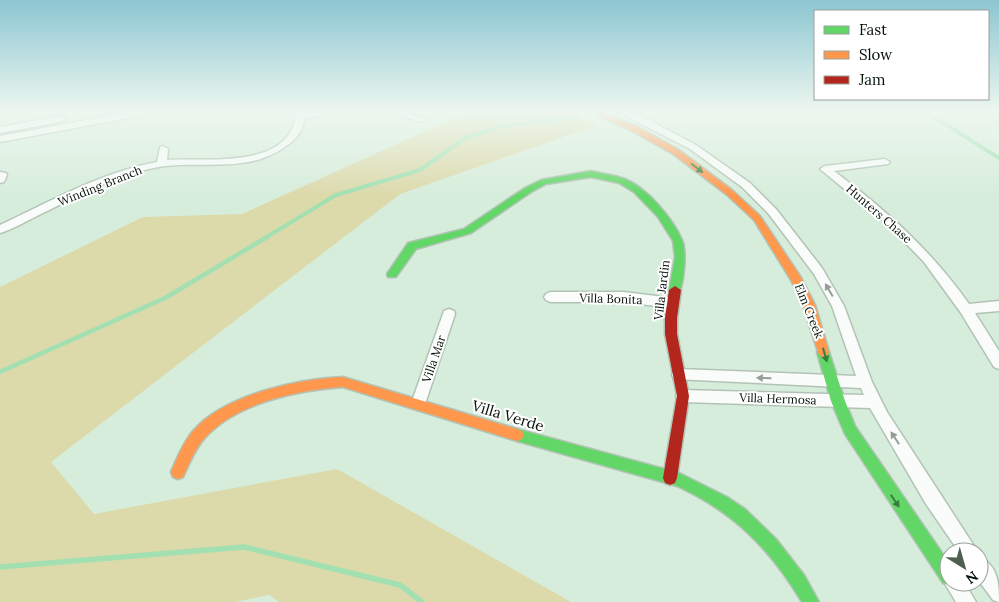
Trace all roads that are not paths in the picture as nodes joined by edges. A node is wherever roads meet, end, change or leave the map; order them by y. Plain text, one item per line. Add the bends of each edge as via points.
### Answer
1 (288, 140) edge
2 (655, 140) edge
3 (680, 140) edge
4 (163, 149) dead end
5 (885, 162) dead end
6 (162, 164) junction
7 (0, 229) edge
8 (392, 274) dead end
9 (550, 297) dead end
10 (672, 303) junction
11 (999, 306) edge
12 (966, 309) junction
13 (449, 314) dead end
14 (999, 364) edge
15 (679, 375) junction
16 (833, 381) junction
17 (865, 382) junction
18 (683, 396) junction
19 (838, 401) junction
20 (874, 402) junction
21 (418, 404) junction
22 (178, 472) dead end
23 (670, 478) junction
24 (962, 542) edge
25 (939, 563) edge
26 (989, 580) edge
27 (999, 594) edge
28 (811, 602) edge

1 - 6 street, Winding Branch via 252,159 229,163
2 -> 16 street, Elm Creek via 729,192 757,218 809,305
17 -> 3 street, Elm Creek via 838,306 818,271 772,211 746,186
4 - 6 street
5 - 12 street, Hunters Chase via 825,169 900,229 930,261
6 - 7 street, Winding Branch via 118,176
8 - 10 street, Villa Jardin via 412,246 467,231 536,186 590,174 622,181 637,190 671,228 678,241 680,256
9 - 10 street, Villa Bonita via 624,297
10 - 15 street, Villa Jardin via 671,334
11 - 12 street
12 - 14 street, Hunters Chase
13 - 21 street, Villa Mar
16 -> 15 street, Villa Hermosa
15 - 18 street, Villa Jardin
16 - 17 street, Villa Hermosa
16 - 19 street, Elm Creek
17 - 20 street, Elm Creek
18 - 19 street, Villa Hermosa
18 - 23 street, Villa Jardin
19 - 20 street, Villa Hermosa
19 -> 25 street, Elm Creek via 850,430
24 -> 20 street, Elm Creek
21 - 22 street, Villa Verde via 343,382 313,383 246,404 214,421 191,444
21 - 23 street, Villa Verde
23 - 28 street, Villa Verde via 701,489 747,519 791,568
26 - 27 street

